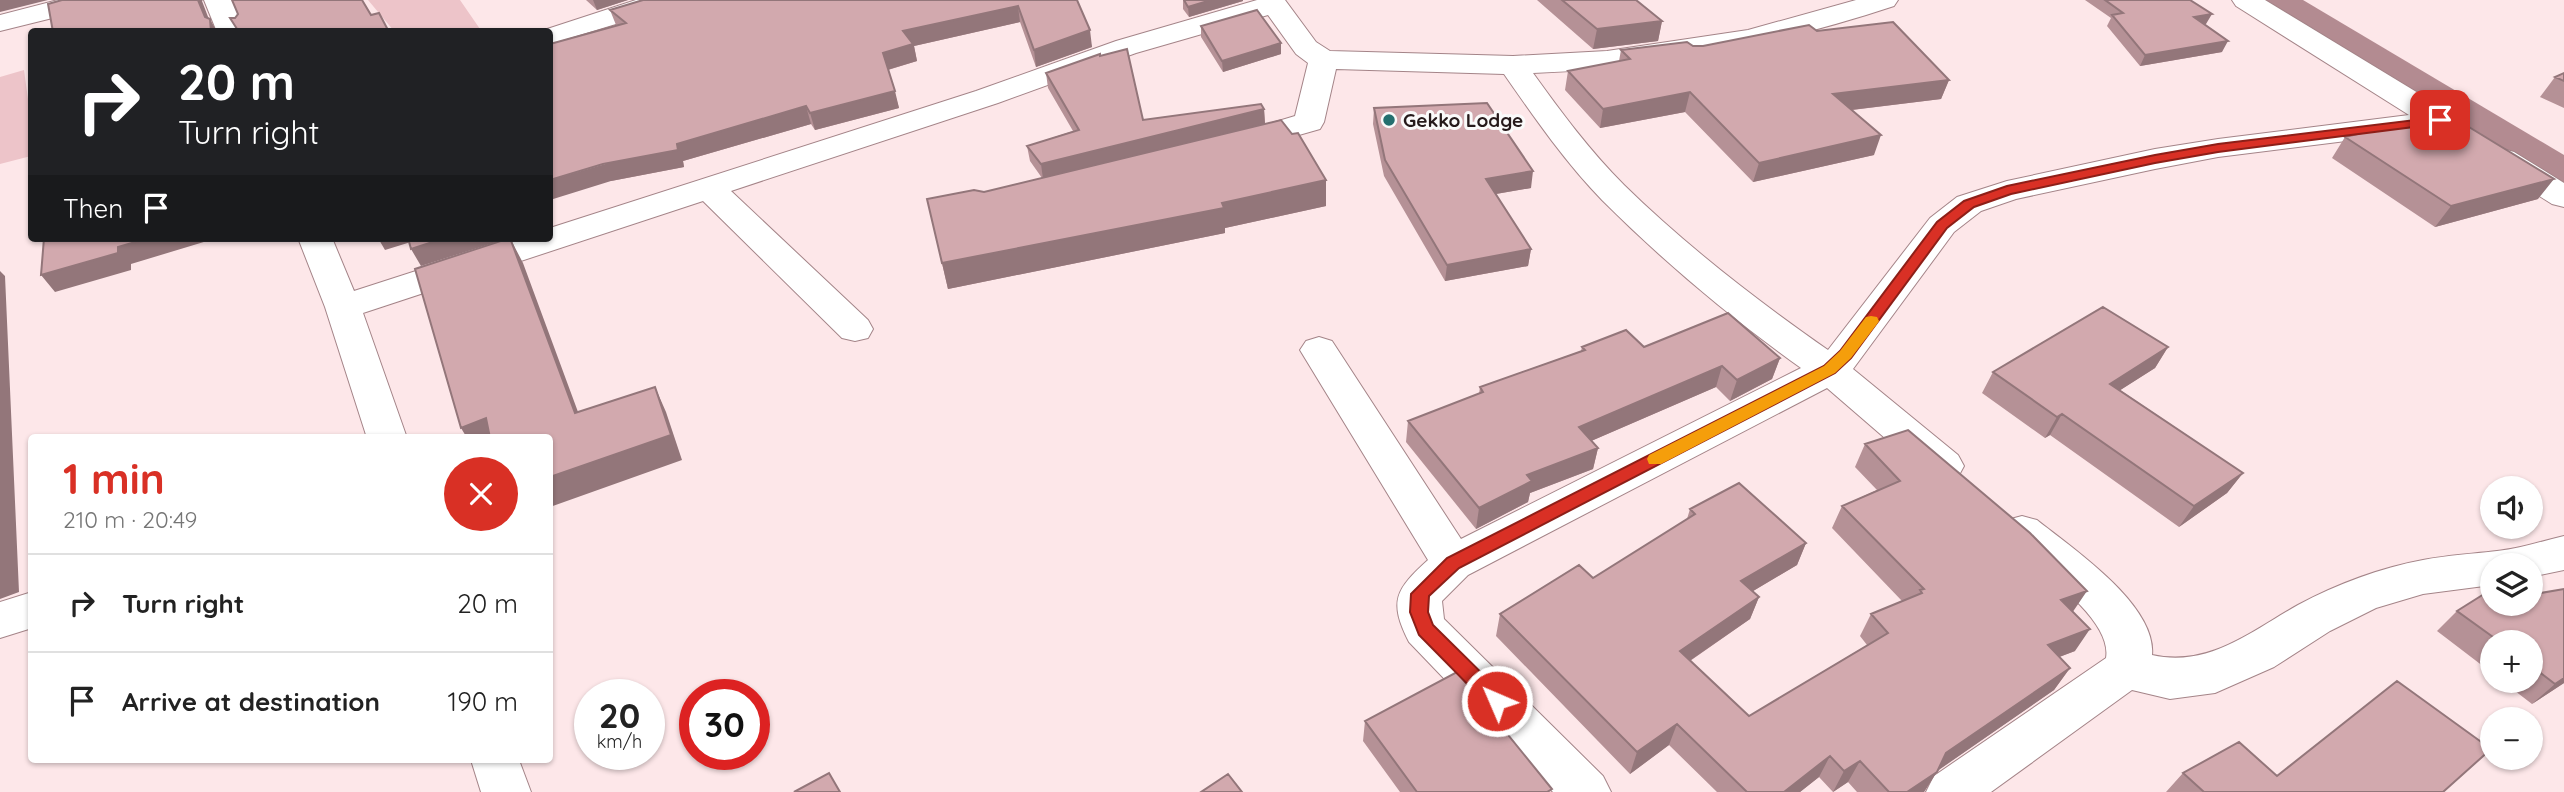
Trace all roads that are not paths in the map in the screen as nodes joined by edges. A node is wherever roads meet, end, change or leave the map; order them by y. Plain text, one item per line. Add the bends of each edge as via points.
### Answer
1 (91, 0) edge
2 (218, 0) edge
3 (665, 0) edge
4 (1884, 0) edge
5 (2246, 0) edge
6 (1272, 3) edge
7 (0, 23) edge
8 (229, 28) edge
9 (553, 34) edge
10 (1323, 60) junction
11 (1513, 65) junction
12 (2440, 120) junction
13 (1217, 149) edge
14 (709, 188) junction
15 (2564, 197) edge
16 (553, 239) edge
17 (317, 242) edge
18 (543, 242) edge
19 (343, 307) junction
20 (855, 329) dead end
21 (1319, 350) dead end
22 (1829, 369) junction
23 (386, 434) edge
24 (2564, 553) edge
25 (2543, 557) edge
26 (1453, 563) junction
27 (2480, 570) edge
28 (28, 611) edge
29 (0, 620) edge
30 (2126, 669) junction
31 (496, 763) edge
32 (506, 792) edge
33 (1586, 792) edge
34 (1951, 792) edge

1 - 7 street
2 - 8 street
3 - 9 street
4 - 11 street via 1696,47 1602,60
5 - 12 street
6 - 10 street via 1306,48
6 - 14 street via 1126,47
10 - 11 street
10 - 13 street via 1310,122
11 - 22 street via 1558,128 1614,192 1718,286
12 - 15 street
12 - 22 street via 2155,159 2007,191 1969,204 1942,225 1845,355
14 - 16 street
14 - 20 street
17 - 19 street
18 - 19 street
19 - 23 street
21 - 26 street
22 - 26 street
22 - 30 street via 2090,590 2120,621 2131,645
24 - 25 street
26 - 33 street via 1420,594 1419,612 1425,629
27 - 30 street via 2423,577 2364,594 2215,673 2170,679
28 - 29 street
30 - 34 street
31 - 32 street

